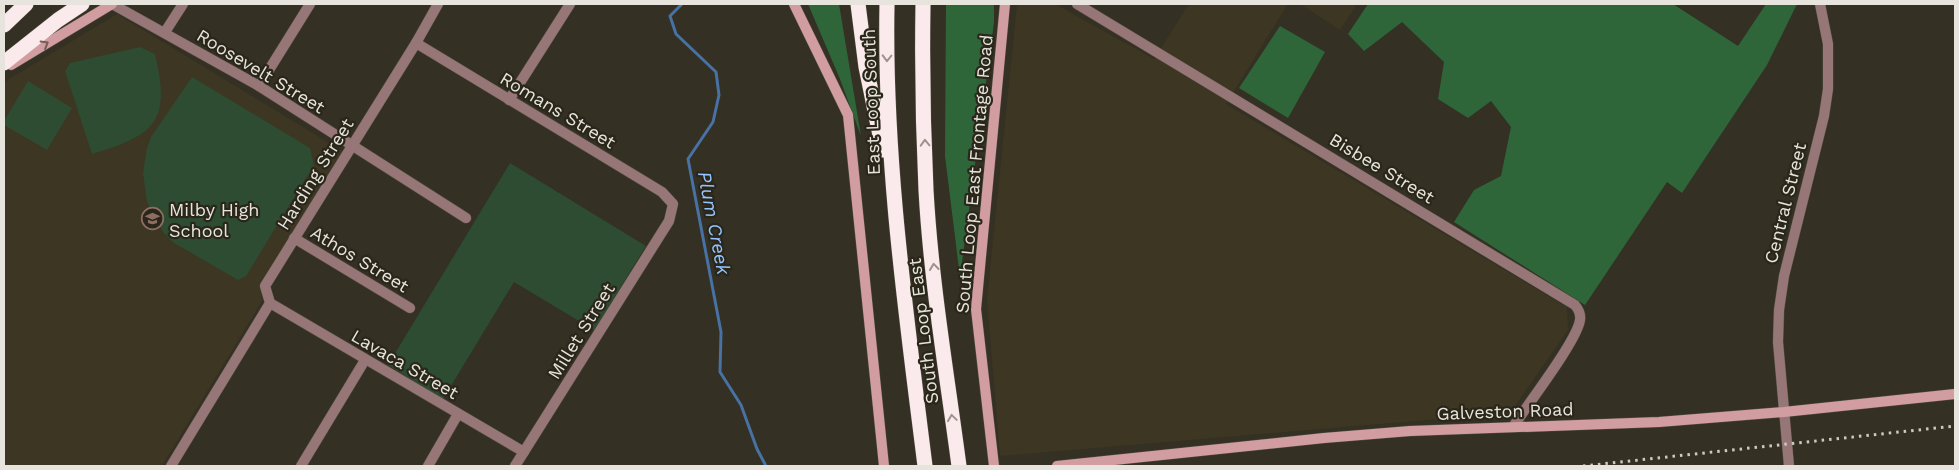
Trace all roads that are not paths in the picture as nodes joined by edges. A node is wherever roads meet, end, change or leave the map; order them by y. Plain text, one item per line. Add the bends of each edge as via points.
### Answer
1 (26, 4) edge
2 (82, 4) edge
3 (112, 4) edge
4 (183, 4) edge
5 (310, 4) edge
6 (438, 4) edge
7 (570, 4) edge
8 (796, 4) edge
9 (859, 4) edge
10 (923, 4) edge
11 (930, 4) edge
12 (1005, 4) edge
13 (1077, 4) edge
14 (1820, 4) edge
15 (887, 6) edge
16 (4, 25) edge
17 (165, 32) junction
18 (416, 43) junction
19 (922, 60) junction
20 (4, 63) edge
21 (4, 70) edge
22 (259, 86) junction
23 (509, 100) junction
24 (351, 146) junction
25 (894, 199) junction
26 (671, 213) joint
27 (466, 218) dead end
28 (294, 238) junction
29 (270, 303) junction
30 (410, 308) dead end
31 (365, 360) junction
32 (1955, 394) edge
33 (1784, 412) junction
34 (458, 414) junction
35 (1513, 427) junction
36 (524, 452) junction
37 (171, 466) edge
38 (301, 466) edge
39 (428, 466) edge
40 (515, 466) edge
41 (884, 466) edge
42 (925, 466) edge
43 (959, 466) edge
44 (994, 466) edge
45 (1057, 466) edge
46 (1789, 466) edge

1 - 16 highway
2 - 20 highway
3 - 17 street, Roosevelt Street
21 -> 3 main road
4 - 17 street
5 - 22 street
6 - 18 street, Harding Street
7 - 23 street
8 - 41 main road via 848,114
9 - 25 highway via 866,66
10 - 19 highway
11 - 19 highway
12 - 44 main road, South Loop East Frontage Road via 976,309
13 - 35 street, Bisbee Street via 1576,305 1580,320 1572,339
14 - 33 street, Central Street via 1828,44 1828,89 1779,310 1778,342
15 -> 25 highway, East Loop South via 886,92
17 - 22 street, Roosevelt Street
18 - 23 street, Romans Street
18 - 24 street, Harding Street
43 -> 19 highway, South Loop East via 926,192
22 - 24 street, Roosevelt Street
23 - 26 street, Romans Street via 662,192 672,204
24 - 27 street, Roosevelt Street
24 - 28 street, Harding Street
25 - 42 highway, South Loop East
26 - 36 street, Millet Street
28 - 29 street, Harding Street via 265,286
28 - 30 street, Athos Street
29 - 31 street, Lavaca Street
29 - 37 street
31 - 34 street, Lavaca Street
31 - 38 street
32 - 33 main road, Galveston Road
33 - 35 main road, Galveston Road via 1659,422
33 - 46 street, Central Street
34 - 36 street, Lavaca Street
34 - 39 street
35 - 45 main road, Galveston Road via 1324,438
36 - 40 street, Millet Street

